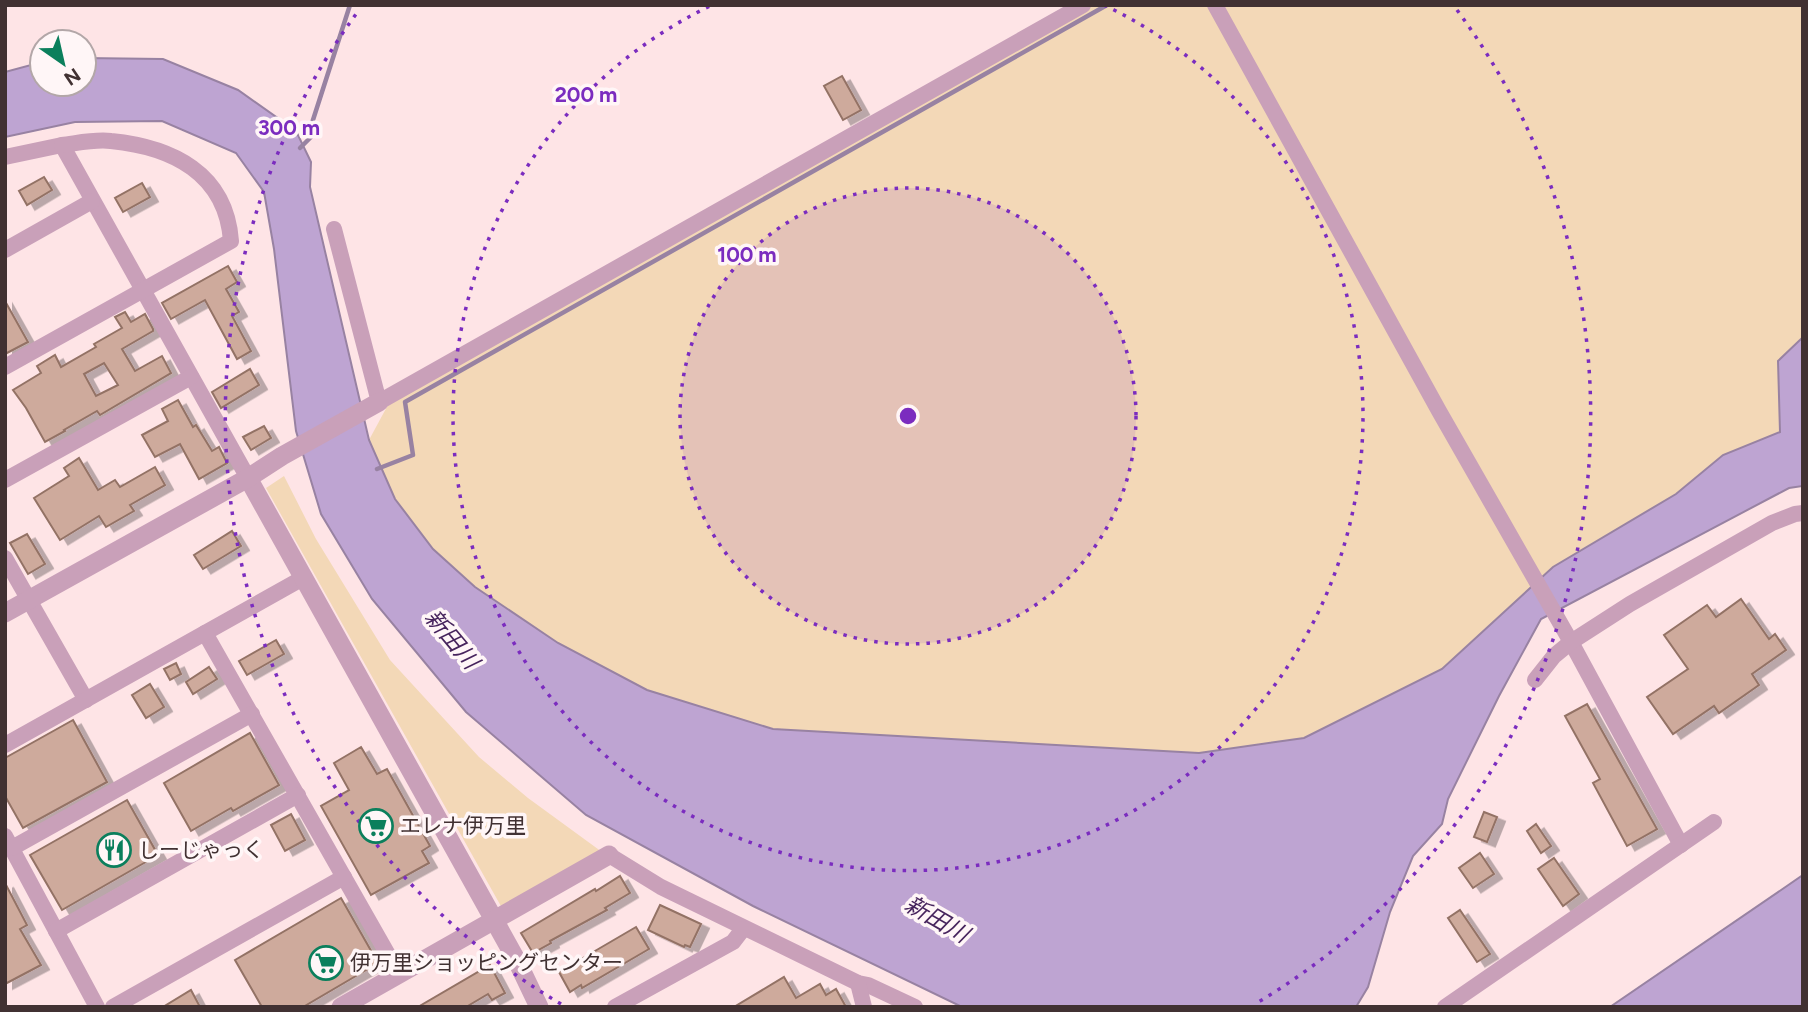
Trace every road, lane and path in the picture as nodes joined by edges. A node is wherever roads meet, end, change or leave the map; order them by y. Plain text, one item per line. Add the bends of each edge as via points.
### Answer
1 (1083, 5) edge
2 (1215, 5) edge
3 (62, 145) junction
4 (5, 157) edge
5 (92, 201) junction
6 (334, 229) dead end
7 (5, 250) edge
8 (143, 290) junction
9 (5, 367) edge
10 (191, 377) junction
11 (379, 402) junction
12 (248, 478) junction
13 (5, 480) edge
14 (1803, 513) edge
15 (5, 558) edge
16 (303, 578) junction
17 (29, 600) junction
18 (5, 613) edge
19 (205, 633) junction
20 (1567, 635) junction
21 (1535, 680) dead end
22 (86, 700) junction
23 (252, 715) junction
24 (5, 745) edge
25 (298, 795) junction
26 (1714, 822) dead end
27 (8, 842) edge
28 (1681, 845) junction
29 (609, 855) joint
30 (344, 877) junction
31 (494, 920) junction
32 (743, 929) junction
33 (56, 931) junction
34 (399, 974) junction
35 (858, 983) junction
36 (97, 1007) edge
37 (113, 1007) edge
38 (341, 1007) edge
39 (540, 1007) edge
40 (615, 1007) edge
41 (864, 1007) edge
42 (915, 1007) edge
43 (1446, 1007) edge

1 - 11 street
2 - 20 street
3 - 4 street
3 - 5 street
3 - 8 street via 108,141 154,148 188,163 212,185 230,222 231,241
5 - 7 street
5 - 8 street
6 - 11 street
8 - 9 street
8 - 10 street
10 - 12 street
10 - 13 street
11 - 12 street
12 - 16 street
12 - 17 street
14 - 20 street via 1772,523
15 - 17 street
16 - 19 street
16 - 31 street
17 - 18 street
17 - 22 street
19 - 22 street
19 - 23 street
20 - 21 street
20 - 28 street
22 - 24 street
23 - 25 street
23 - 27 street
25 - 30 street
25 - 33 street
26 - 28 street
27 - 33 street
28 - 43 street
29 - 31 street
29 - 32 street
30 - 34 street
30 - 37 street
31 - 34 street
31 - 39 street
32 - 35 street
32 - 40 street via 733,942
33 - 36 street
34 - 38 street
35 - 41 street
35 - 42 street

